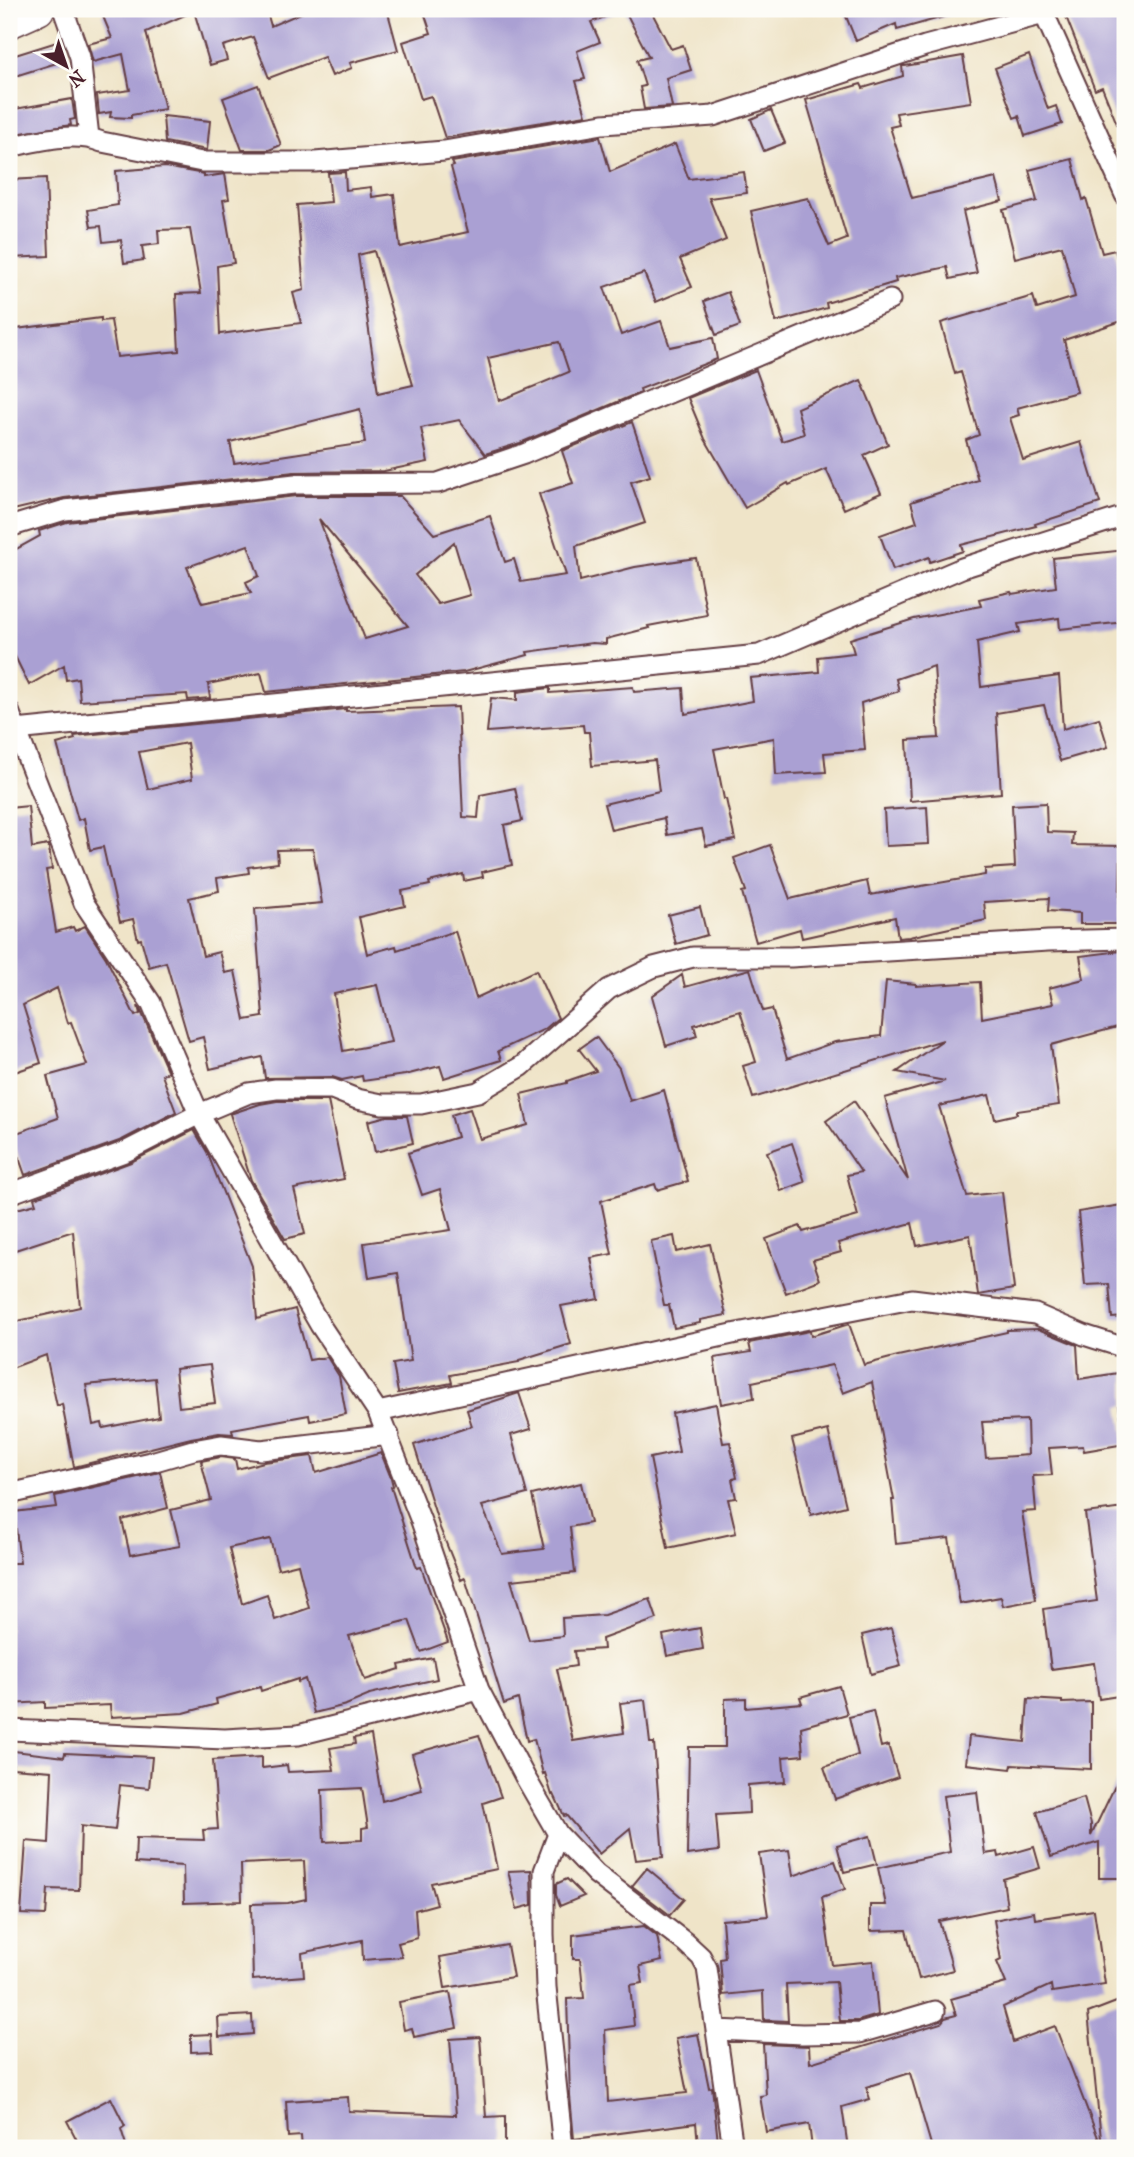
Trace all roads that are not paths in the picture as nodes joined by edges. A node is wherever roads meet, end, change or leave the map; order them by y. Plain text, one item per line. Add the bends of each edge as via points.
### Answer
1 (38, 9) edge
2 (63, 9) edge
3 (1043, 12) edge
4 (9, 22) edge
5 (89, 137) junction
6 (9, 147) edge
7 (1125, 195) edge
8 (890, 300) dead end
9 (1125, 516) edge
10 (9, 527) edge
11 (13, 721) edge
12 (1125, 939) edge
13 (199, 1115) junction
14 (9, 1194) edge
15 (1125, 1348) edge
16 (377, 1412) junction
17 (389, 1435) junction
18 (9, 1494) edge
19 (479, 1690) junction
20 (9, 1730) edge
21 (558, 1834) junction
22 (935, 2011) dead end
23 (717, 2030) junction
24 (563, 2148) edge
25 (733, 2148) edge

1 - 4 highway
2 - 5 street via 79,57
3 - 5 street via 713,116 603,124 444,151 315,162 202,162
3 - 7 street
5 - 6 street
8 - 10 street via 524,454 438,483 295,484 65,510
9 - 11 street via 962,568 759,655
11 - 13 street via 83,903 151,1003
12 - 13 street via 744,959 692,957 609,989 522,1066 478,1092 421,1104 382,1104 332,1089 276,1089 249,1093
13 - 14 street via 127,1152
13 - 16 street via 320,1325
15 - 16 street via 1035,1314 912,1299
16 - 17 street
17 - 18 street via 261,1450 221,1445
17 - 19 street
19 - 20 street via 298,1735 225,1739
19 - 21 street
21 - 23 street via 596,1874 701,1957 707,1968
21 - 24 street via 544,1871 544,1934
22 - 23 street via 860,2033
23 - 25 street

